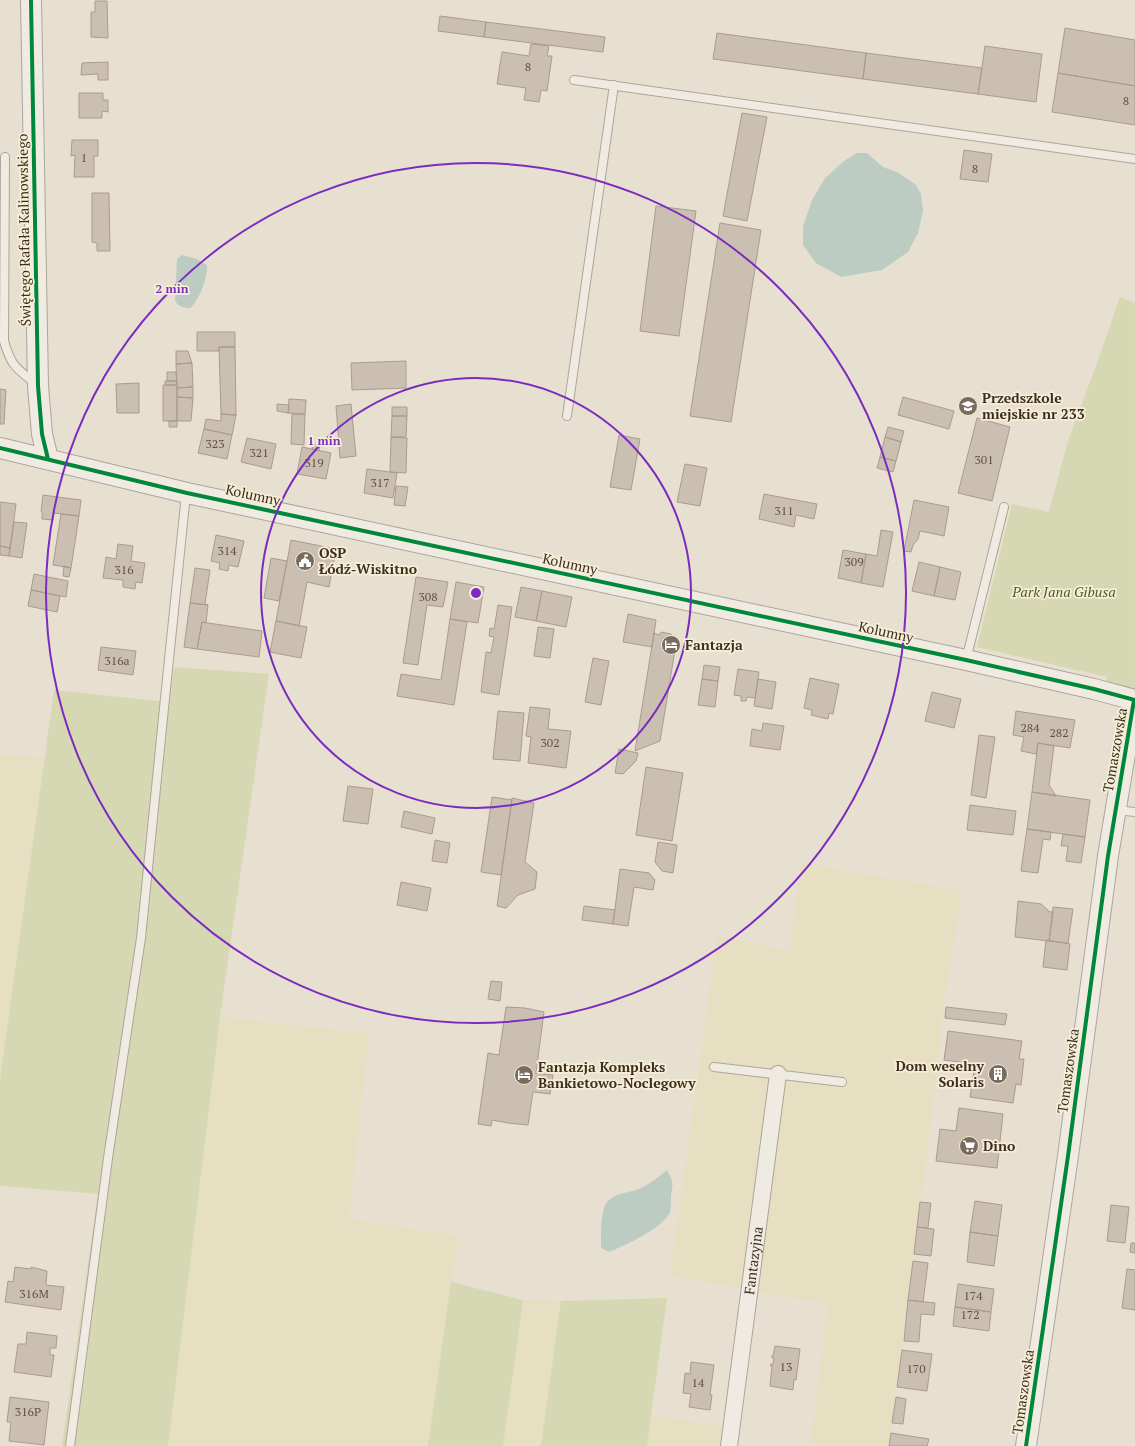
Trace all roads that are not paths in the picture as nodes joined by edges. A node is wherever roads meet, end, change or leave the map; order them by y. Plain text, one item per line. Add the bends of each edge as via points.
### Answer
1 (30, 0) edge
2 (574, 80) dead end
3 (614, 85) junction
4 (4, 157) dead end
5 (1135, 159) edge
6 (38, 386) junction
7 (567, 416) dead end
8 (0, 448) edge
9 (48, 459) junction
10 (187, 493) junction
11 (1004, 508) dead end
12 (966, 660) junction
13 (1135, 700) edge
14 (1116, 810) junction
15 (1135, 812) edge
16 (714, 1067) dead end
17 (778, 1074) junction
18 (842, 1082) dead end
19 (70, 1446) edge
20 (729, 1446) edge
21 (1026, 1446) edge

1 - 6 street, Świętego Rafała Kalinowskiego
2 - 3 lane
3 - 5 lane
3 - 7 lane
4 - 6 lane via 4,341 12,363
6 - 9 street, Świętego Rafała Kalinowskiego via 42,434
8 - 9 street, Kolumny
9 - 10 street, Kolumny
10 - 12 street, Kolumny
10 - 19 lane via 141,938 107,1166
11 - 12 lane
12 - 13 street, Kolumny
13 - 14 street, Tomaszowska
14 - 15 lane
14 - 21 street, Tomaszowska
16 - 17 lane
17 - 18 lane
17 - 20 street, Fantazyjna

